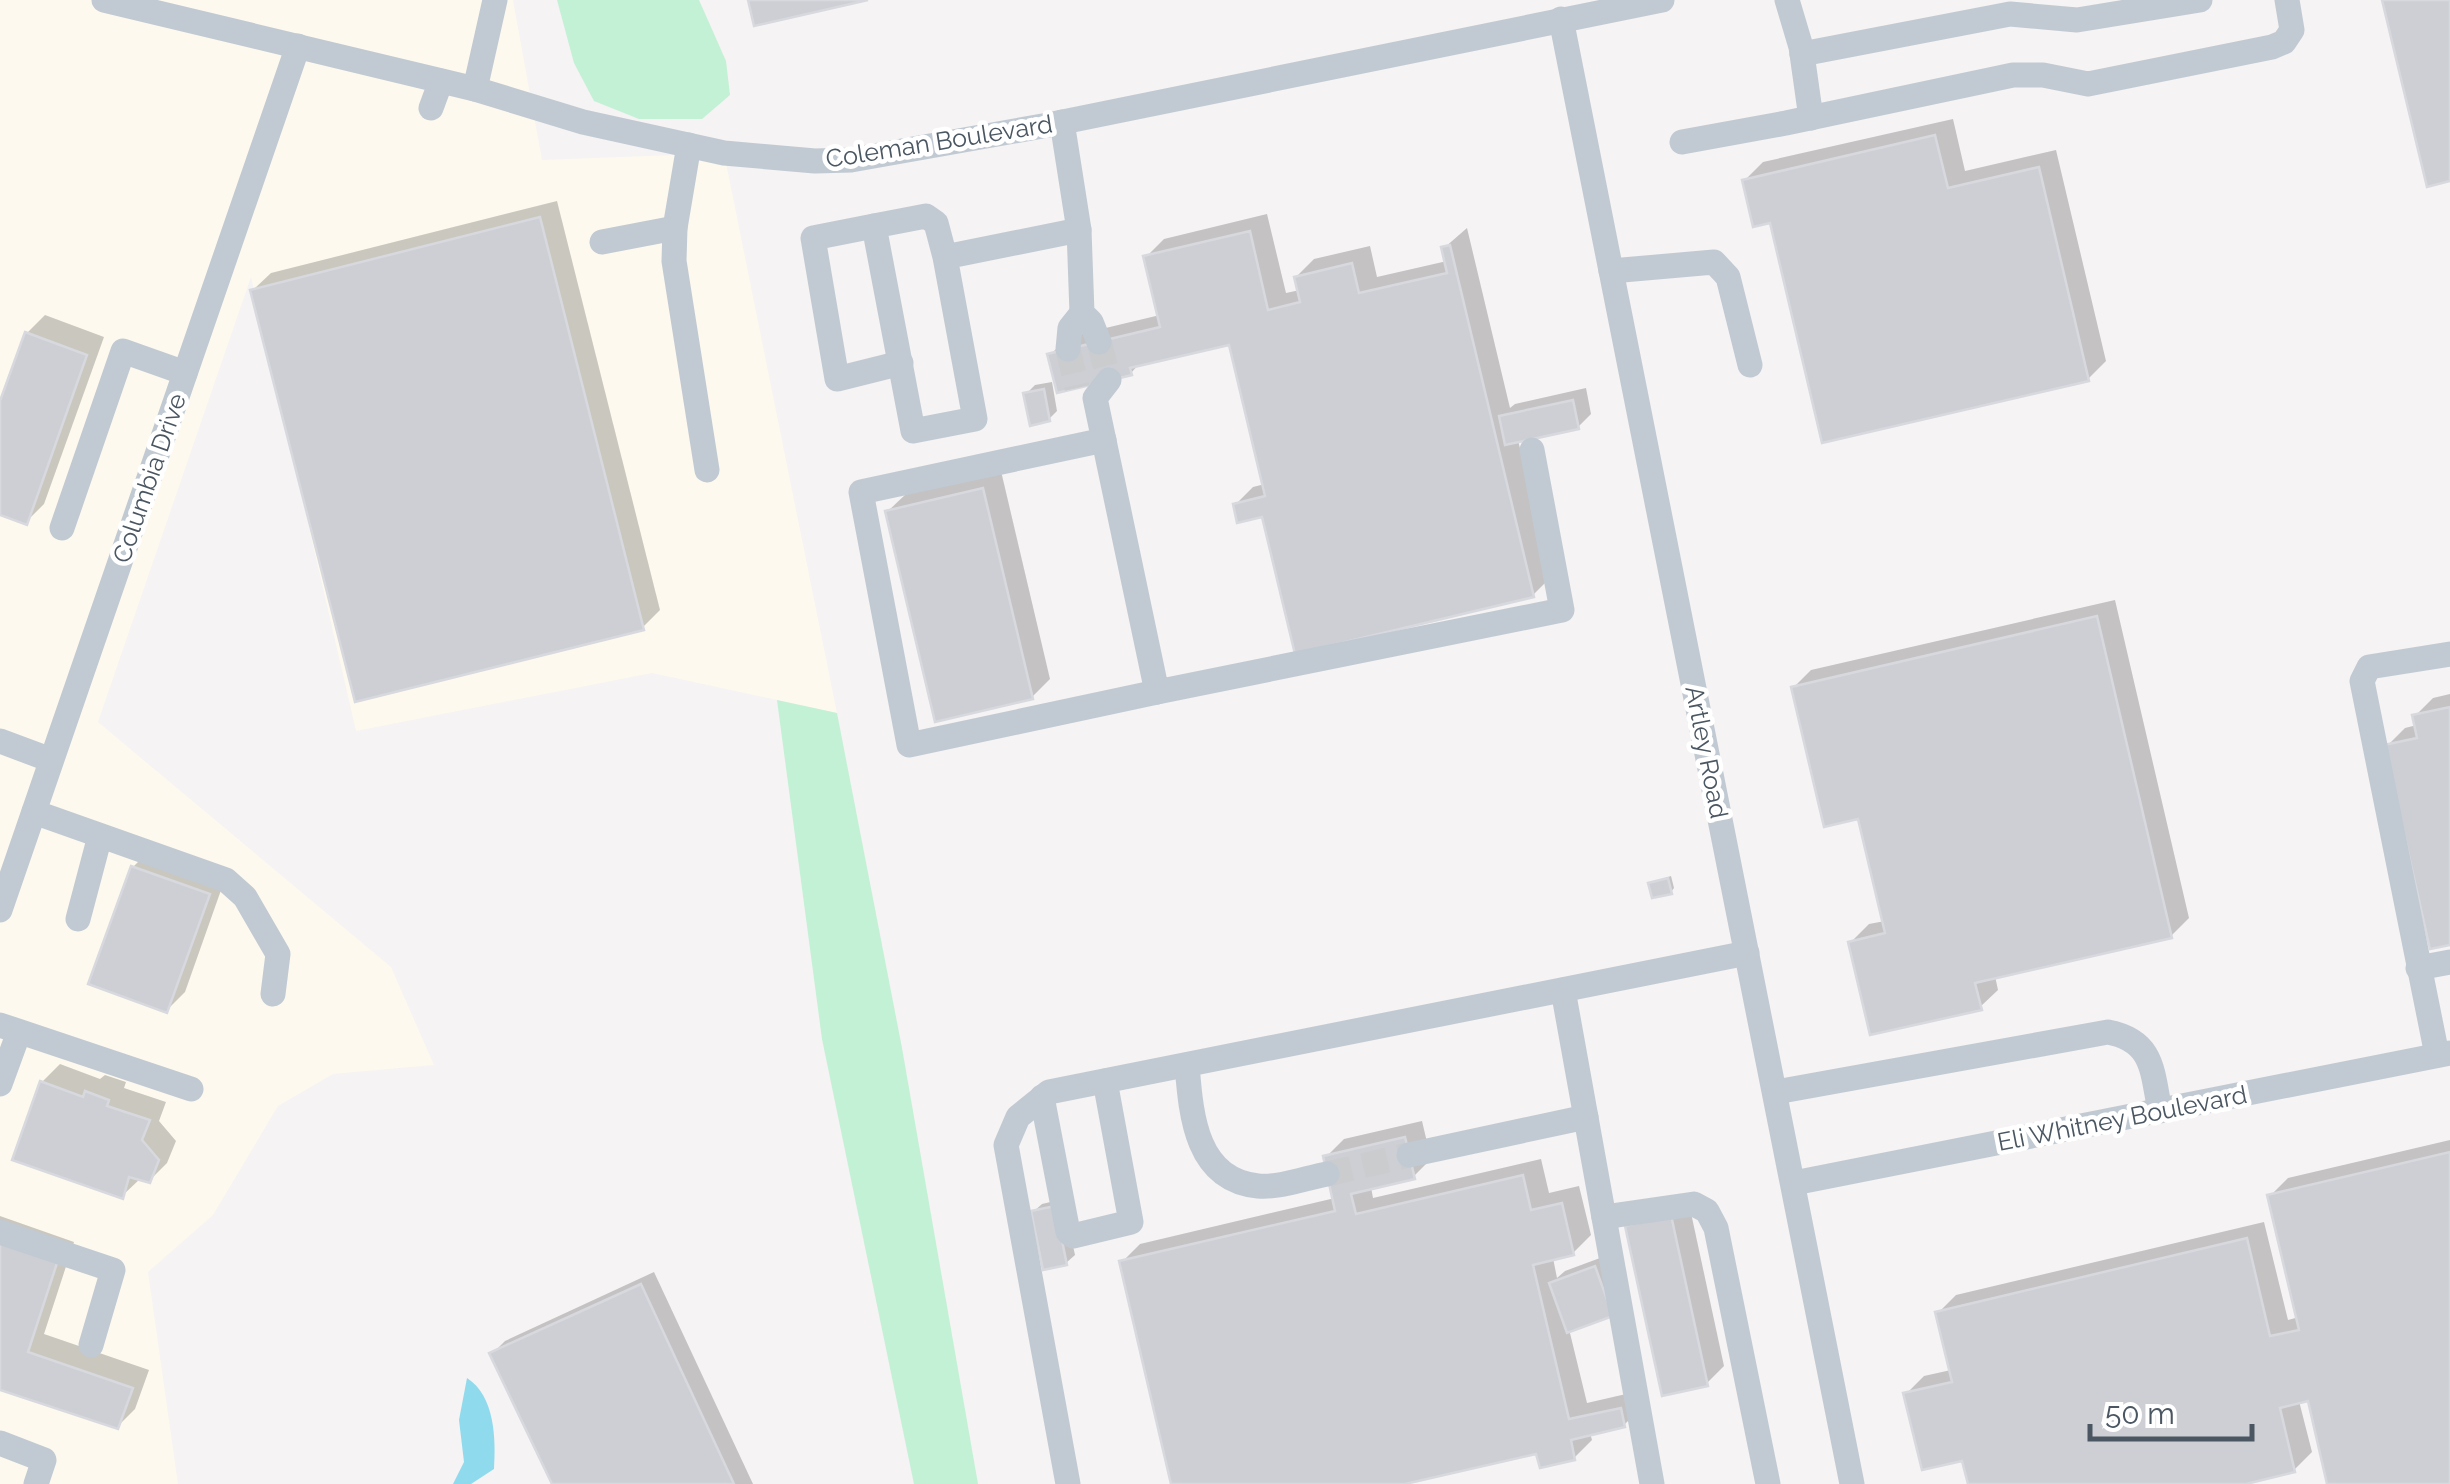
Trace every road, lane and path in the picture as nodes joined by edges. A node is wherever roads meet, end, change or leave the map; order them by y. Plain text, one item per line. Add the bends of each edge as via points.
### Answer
1 (106, 0) edge
2 (495, 0) edge
3 (1662, 0) edge
4 (1787, 0) edge
5 (2200, 0) edge
6 (2287, 0) edge
7 (1560, 20) junction
8 (298, 46) junction
9 (1802, 54) junction
10 (441, 81) junction
11 (475, 89) junction
12 (431, 108) dead end
13 (1811, 118) junction
14 (1062, 122) junction
15 (1682, 142) dead end
16 (689, 145) junction
17 (874, 226) junction
18 (675, 228) junction
19 (1080, 230) junction
20 (602, 242) dead end
21 (945, 257) junction
22 (1611, 271) junction
23 (1084, 346) tunnel mouth
24 (901, 363) junction
25 (1750, 365) dead end
26 (185, 373) junction
27 (1093, 388) tunnel mouth
28 (1104, 440) junction
29 (1532, 450) dead end
30 (707, 470) dead end
31 (62, 528) dead end
32 (2450, 654) edge
33 (1157, 692) junction
34 (0, 741) edge
35 (52, 760) junction
36 (34, 812) junction
37 (100, 836) junction
38 (0, 910) edge
39 (78, 919) dead end
40 (1748, 953) junction
41 (2450, 962) edge
42 (2418, 968) junction
43 (1563, 990) junction
44 (272, 994) dead end
45 (10, 1028) edge
46 (2444, 1054) edge
47 (1187, 1064) junction
48 (1105, 1080) junction
49 (0, 1084) edge
50 (191, 1089) dead end
51 (1776, 1092) junction
52 (1042, 1097) junction
53 (2160, 1110) junction
54 (1586, 1117) junction
55 (1409, 1155) tunnel mouth
56 (1327, 1174) tunnel mouth
57 (1794, 1183) junction
58 (1604, 1217) junction
59 (0, 1232) edge
60 (92, 1345) dead end
61 (0, 1443) edge
62 (36, 1484) edge
63 (1068, 1484) edge
64 (1652, 1484) edge
65 (1768, 1484) edge
66 (1852, 1484) edge

1 - 8 street, Coleman Boulevard
2 - 11 street
3 - 7 street, Coleman Boulevard
4 - 9 street
5 - 9 street via 2076,20 2010,14
6 - 13 street via 2292,30 2272,47 2088,84 2012,75
7 - 14 street, Coleman Boulevard
7 - 22 street, Artley Road
8 - 10 street, Coleman Boulevard
8 - 26 street, Columbia Drive
9 - 13 street
10 - 11 street, Coleman Boulevard
10 - 12 street
11 - 16 street, Coleman Boulevard
13 - 15 street
14 - 16 street, Coleman Boulevard via 851,160
14 - 19 street
16 - 18 street
17 - 21 street via 926,216 936,223
17 - 24 street
17 - 24 street via 813,238 837,379
18 - 20 street
18 - 30 street via 674,260
19 - 21 street
19 - 23 street via 1082,313 1091,322
21 - 24 street via 975,419 914,432
22 - 25 street via 1714,262 1728,277
22 - 40 street, Artley Road
26 - 31 street via 123,351
26 - 35 street, Columbia Drive
27 - 28 street
28 - 33 street
28 - 33 street via 861,492 908,744
29 - 33 street via 1562,610
32 - 42 street via 2370,667 2362,681
34 - 35 street
35 - 36 street, Columbia Drive
36 - 37 street
36 - 38 street, Columbia Drive
37 - 39 street
37 - 44 street via 226,880 245,897 278,954
40 - 43 street
40 - 51 street, Artley Road
41 - 42 street
42 - 46 street
43 - 47 street
43 - 54 street
45 - 49 street
45 - 50 street
46 - 53 street, Eli Whitney Boulevard
47 - 48 street
47 - 56 street via 1192,1122 1214,1164 1260,1186
48 - 52 street
48 - 52 street via 1130,1222 1068,1232
51 - 53 street via 2108,1032 2141,1045
51 - 57 street, Artley Road
52 - 63 street via 1018,1117 1006,1145
53 - 57 street, Eli Whitney Boulevard
54 - 55 street
54 - 58 street
57 - 66 street, Artley Road
58 - 64 street
58 - 65 street via 1694,1204 1707,1211 1716,1228
59 - 60 street via 113,1270
61 - 62 street via 44,1460

